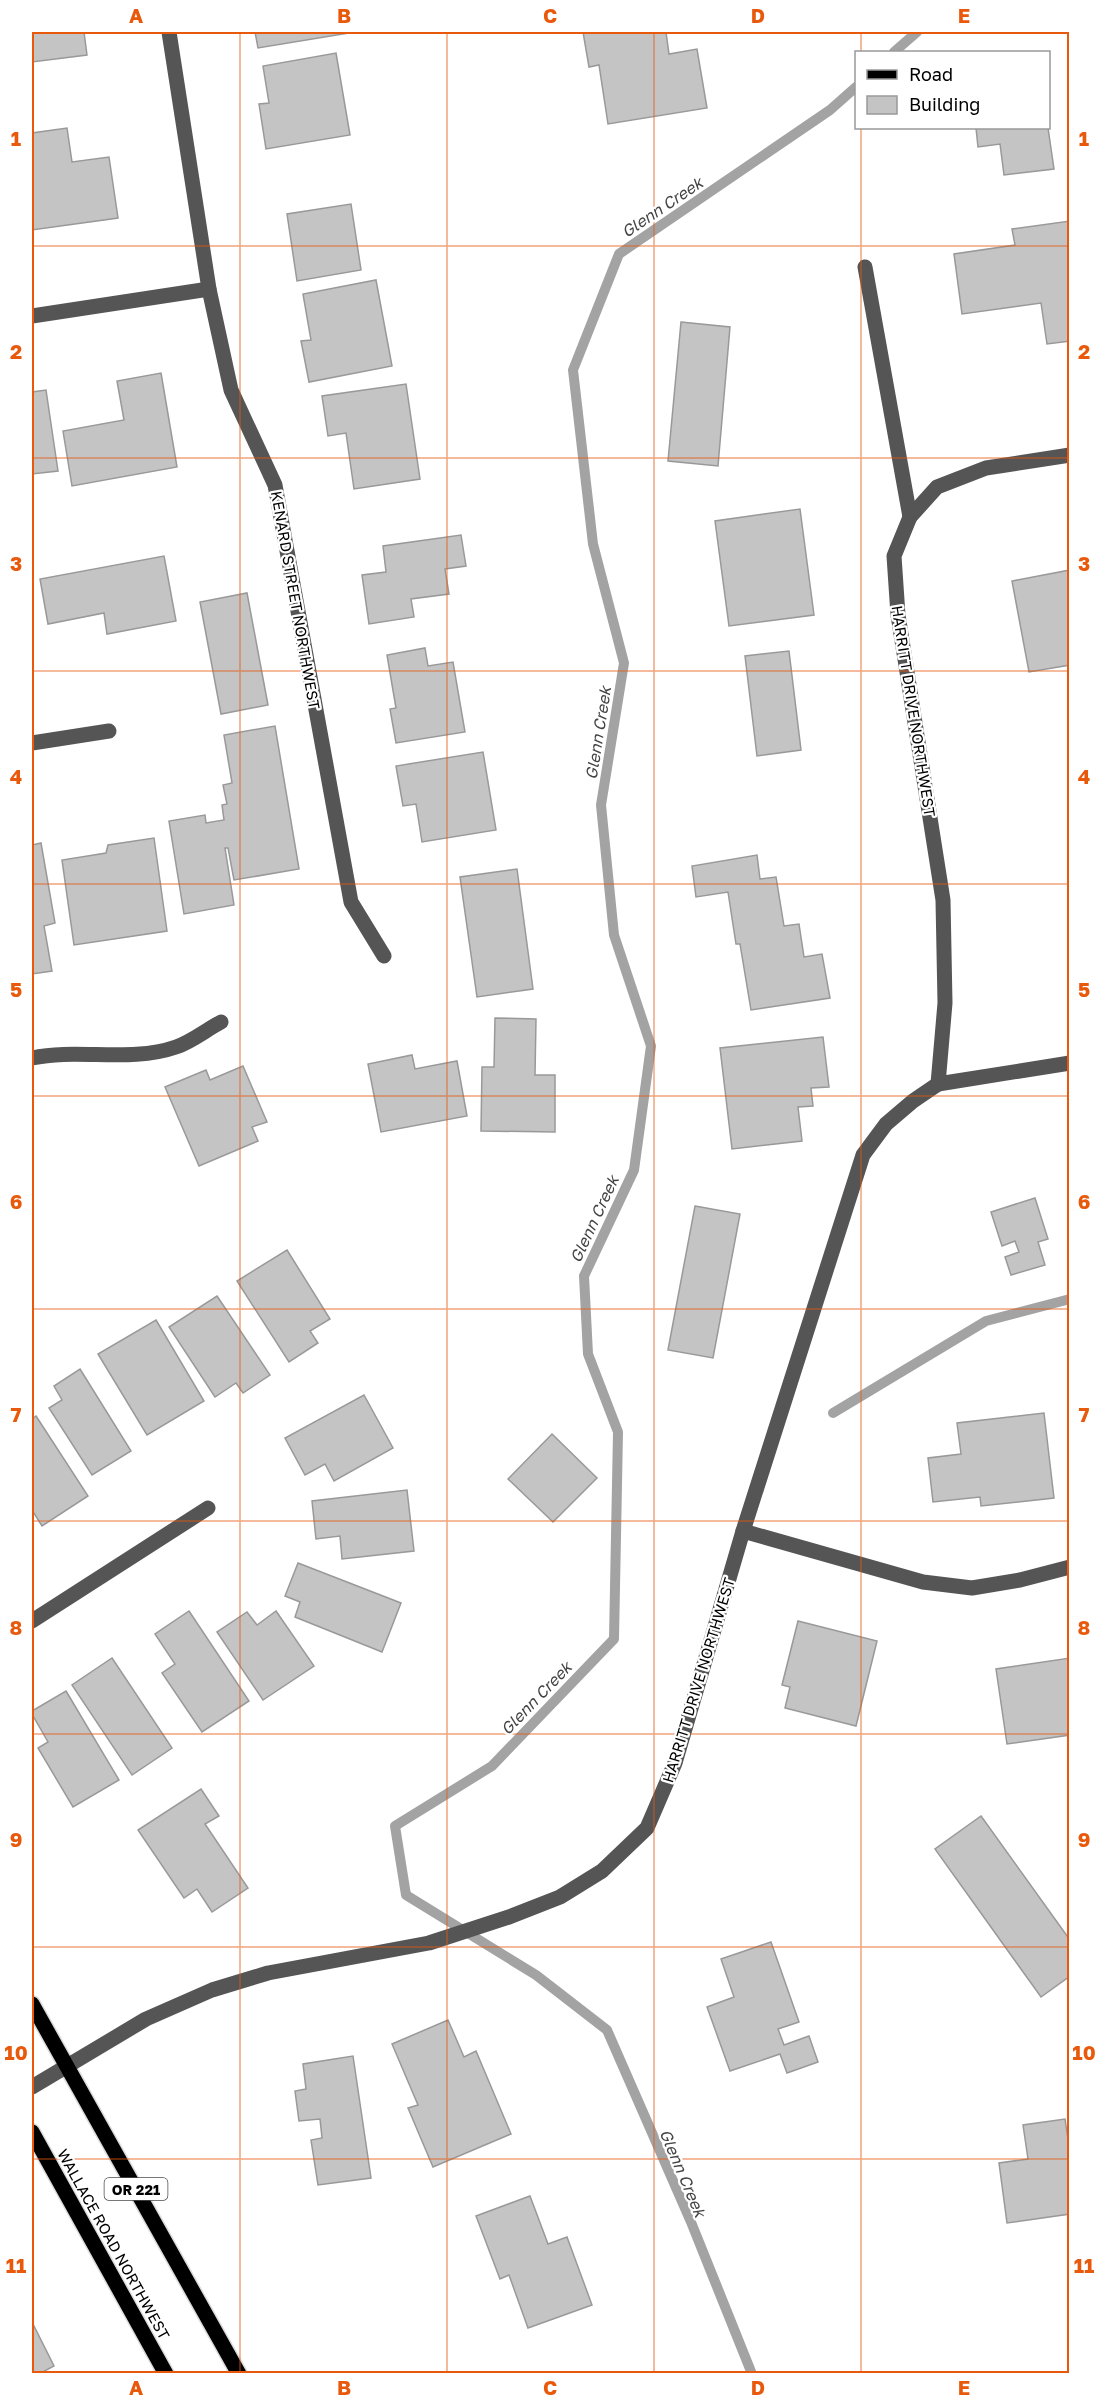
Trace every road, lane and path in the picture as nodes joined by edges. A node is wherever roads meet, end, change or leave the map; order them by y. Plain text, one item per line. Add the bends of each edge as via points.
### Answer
1 (169, 32) edge
2 (866, 267) dead end
3 (209, 289) junction
4 (32, 316) edge
5 (1070, 455) edge
6 (910, 517) junction
7 (109, 731) dead end
8 (32, 743) edge
9 (384, 956) dead end
10 (221, 1022) dead end
11 (32, 1058) edge
12 (1070, 1064) edge
13 (938, 1084) junction
14 (208, 1508) dead end
15 (743, 1531) junction
16 (1070, 1567) edge
17 (32, 1621) edge
18 (32, 2004) edge
19 (67, 2066) junction
20 (32, 2086) edge
21 (32, 2132) edge
22 (166, 2373) edge
23 (239, 2373) edge

1 - 3 street, KENARD STREET NORTHWEST
2 - 6 street
3 - 4 street
3 - 9 street, KENARD STREET NORTHWEST via 231,390 276,485 351,902
5 - 6 street, HARRITT DRIVE NORTHWEST via 986,468 937,487
6 - 13 street, HARRITT DRIVE NORTHWEST via 894,556 898,615 943,900 945,1003
7 - 8 street
10 - 11 street via 177,1047 162,1051
12 - 13 street, HARRITT DRIVE NORTHWEST
13 - 15 street, HARRITT DRIVE NORTHWEST via 886,1124 863,1155
14 - 17 street
15 - 16 street via 923,1582 972,1588
15 - 19 street, HARRITT DRIVE NORTHWEST via 675,1763 647,1828 602,1871 560,1897 429,1943 268,1973 212,1990 146,2019
18 - 19 main road, OR 221
19 - 20 street, HARRITT DRIVE NORTHWEST
19 - 23 main road, OR 221
21 - 22 main road, WALLACE ROAD NORTHWEST

